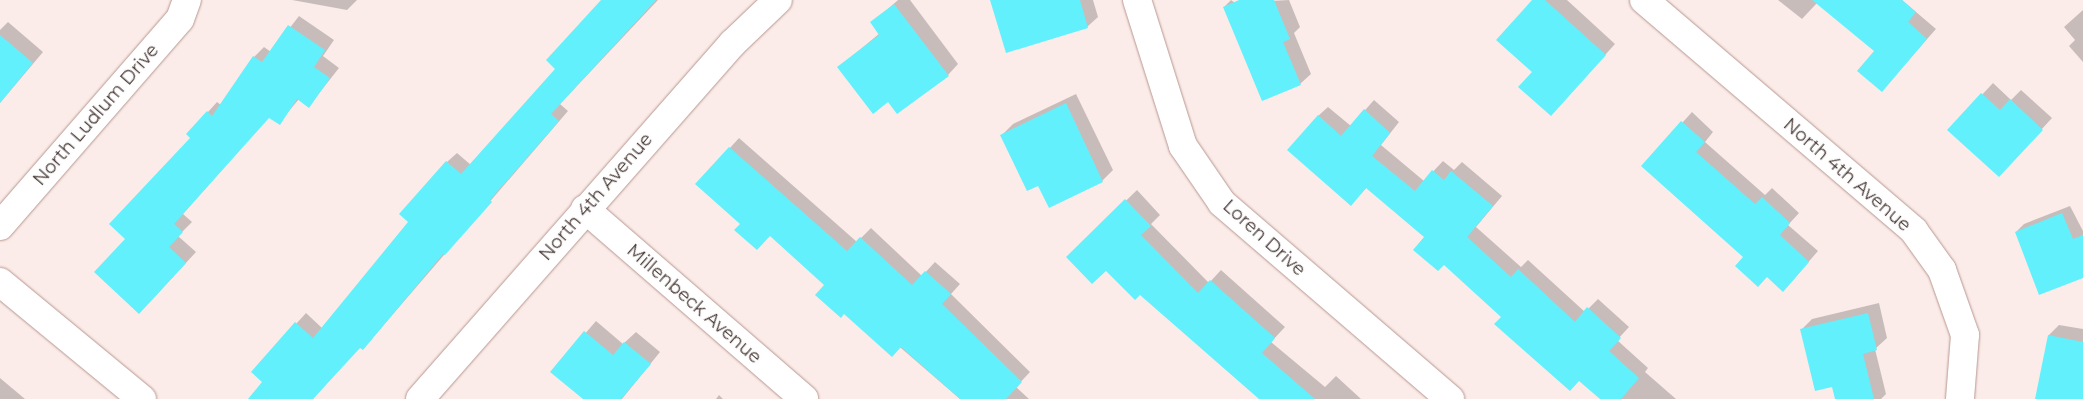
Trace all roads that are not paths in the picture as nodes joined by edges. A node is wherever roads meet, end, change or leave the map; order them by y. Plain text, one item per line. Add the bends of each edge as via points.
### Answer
1 (186, 0) edge
2 (778, 0) edge
3 (1137, 0) edge
4 (1644, 0) edge
5 (585, 209) junction
6 (0, 226) edge
7 (0, 282) edge
8 (142, 399) edge
9 (420, 399) edge
10 (804, 399) edge
11 (1450, 399) edge
12 (1960, 399) edge

1 - 6 street, North Ludlum Drive via 180,19
2 - 5 street, North 4th Avenue via 733,43
3 - 11 street, Loren Drive via 1183,146 1222,203
4 - 12 street, North 4th Avenue via 1914,231 1942,270 1965,335
5 - 9 street, North 4th Avenue
5 - 10 street, Millenbeck Avenue
7 - 8 street

